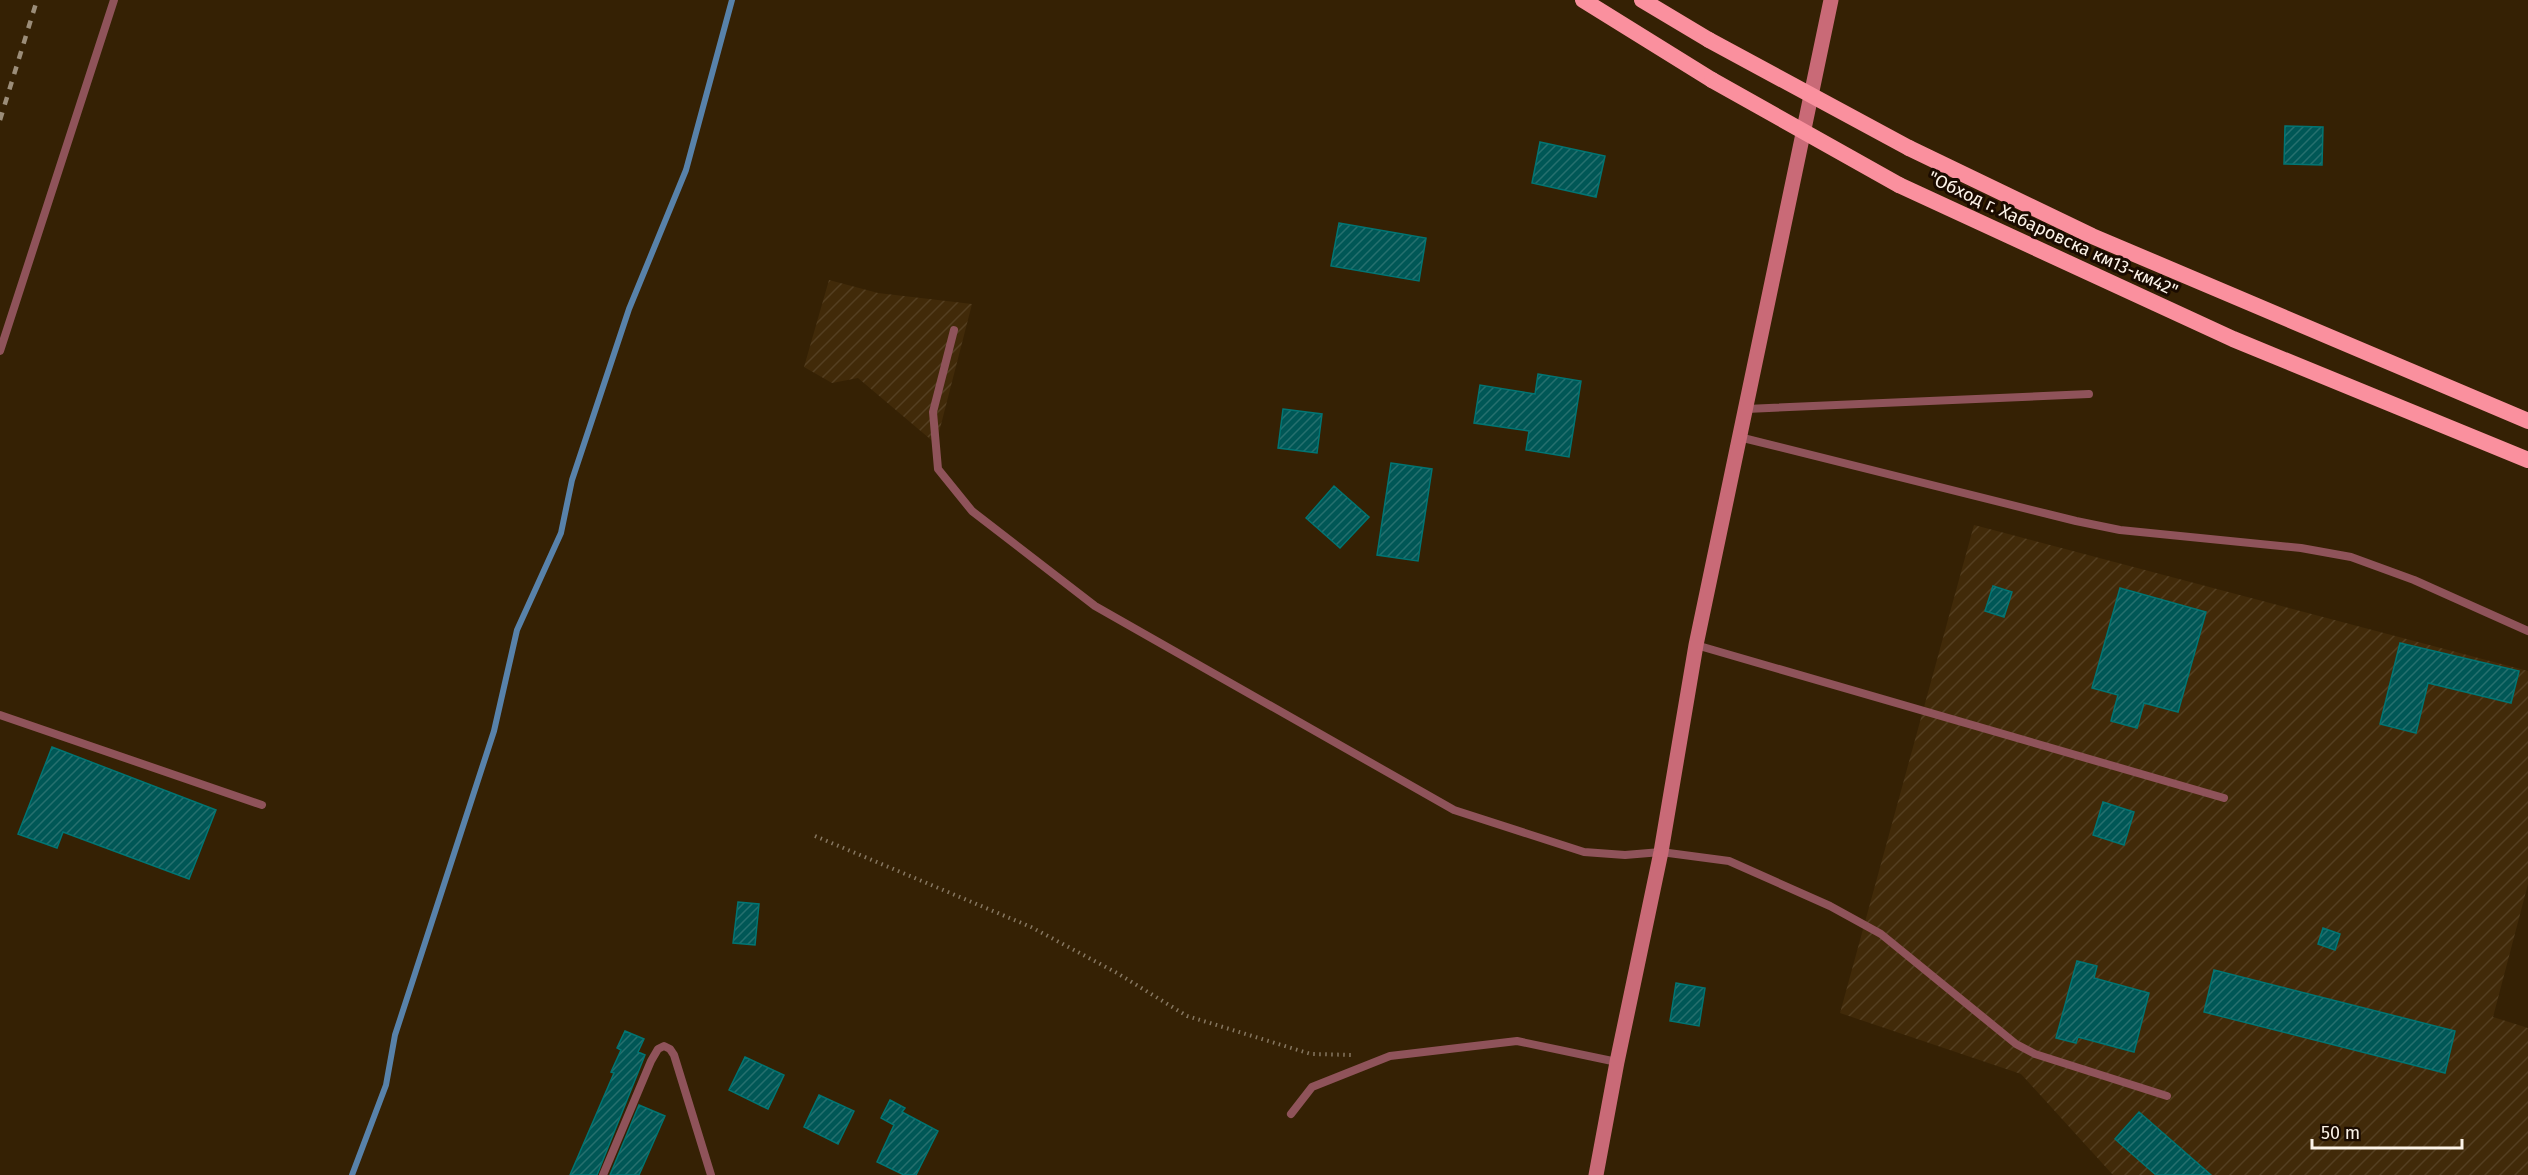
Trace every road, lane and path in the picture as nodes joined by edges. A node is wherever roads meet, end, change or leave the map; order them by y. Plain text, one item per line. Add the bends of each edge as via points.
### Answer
1 (114, 0) edge
2 (1583, 0) edge
3 (1642, 0) edge
4 (1831, 0) edge
5 (954, 330) dead end
6 (0, 351) edge
7 (2089, 394) dead end
8 (1746, 409) junction
9 (2528, 420) edge
10 (1739, 437) junction
11 (2528, 460) edge
12 (2528, 631) edge
13 (1696, 645) junction
14 (0, 715) edge
15 (2224, 798) dead end
16 (262, 805) dead end
17 (815, 836) dead end
18 (1660, 852) junction
19 (1356, 1055) dead end
20 (1617, 1062) junction
21 (2167, 1096) dead end
22 (1291, 1114) dead end
23 (603, 1175) edge
24 (711, 1175) edge
25 (1596, 1175) edge

1 - 6 lane
2 - 11 highway, "Обход г. Хабаровска км13-км42", bridge via 1713,80 1899,185 2233,339
3 - 9 highway, "Обход г. Хабаровска км13-км42", bridge via 1909,148 2092,236
4 - 8 main road
5 - 18 lane via 933,412 938,469 972,511 1095,606 1454,810 1584,852
7 - 8 lane
8 - 10 main road
10 - 12 lane via 2120,530 2301,548 2351,557 2414,580
10 - 13 main road
13 - 15 lane
13 - 18 main road
14 - 16 lane
17 - 19 path via 1031,927 1187,1016 1311,1054
18 - 20 main road
18 - 21 lane via 1729,861 1830,906 1881,934 2016,1044 2035,1054
20 - 22 lane via 1517,1041 1390,1056 1312,1087
20 - 25 main road
23 - 24 lane via 651,1061 663,1046 674,1054

